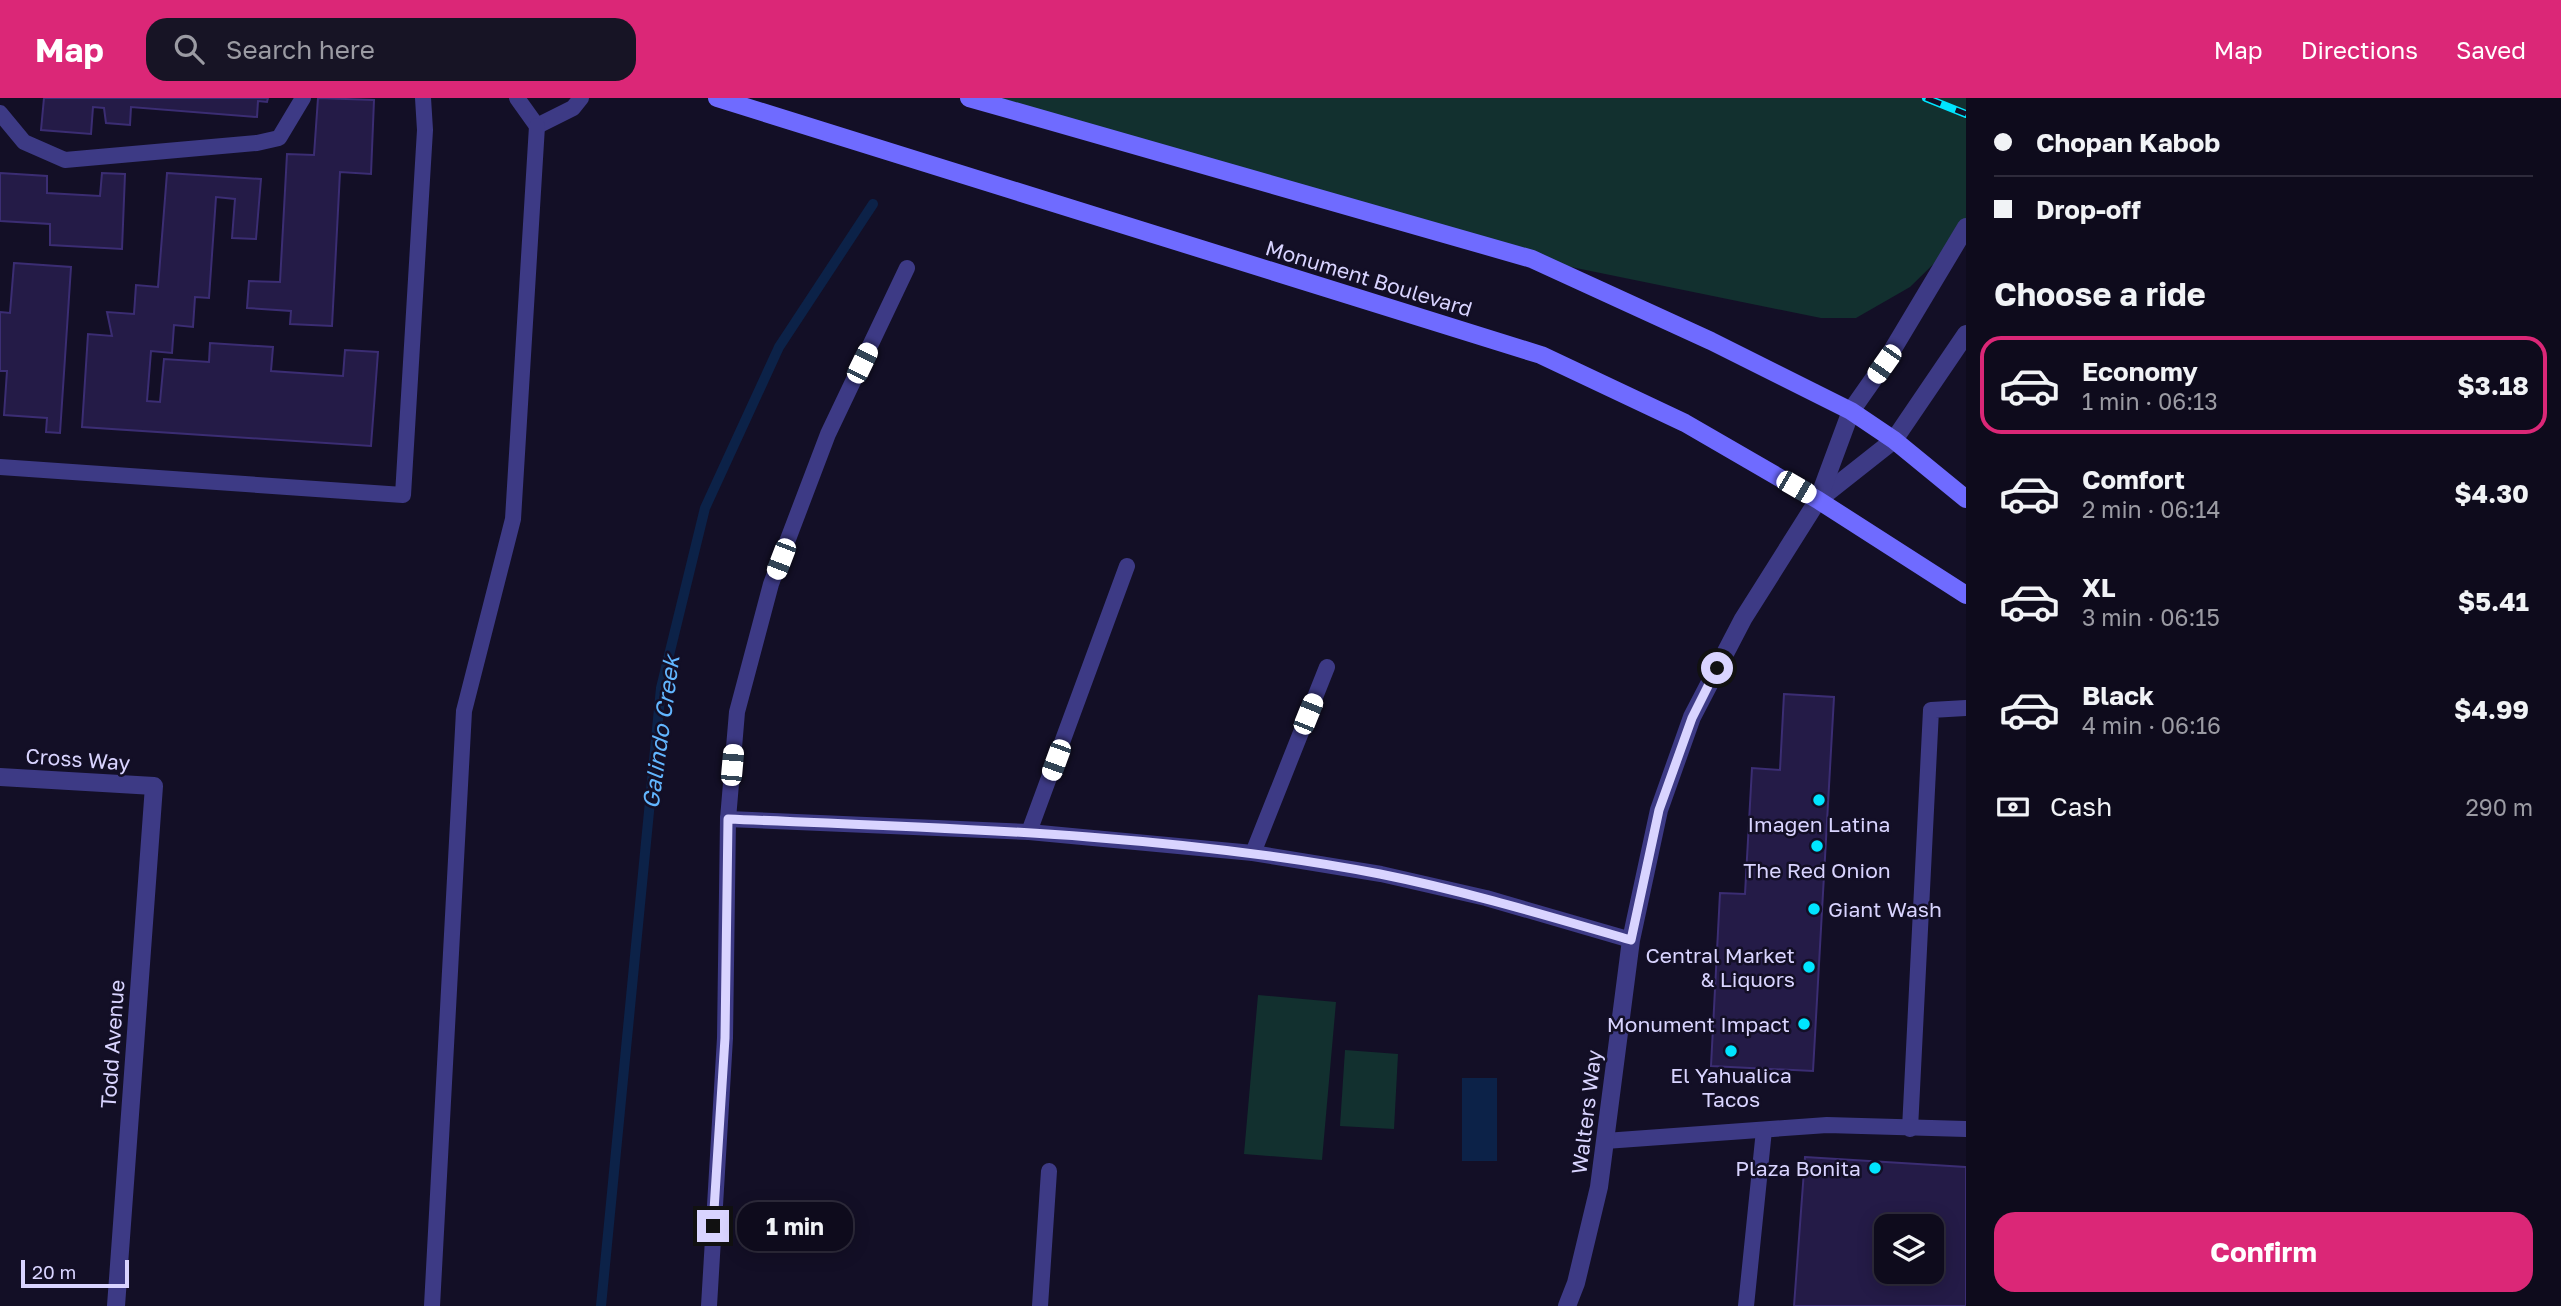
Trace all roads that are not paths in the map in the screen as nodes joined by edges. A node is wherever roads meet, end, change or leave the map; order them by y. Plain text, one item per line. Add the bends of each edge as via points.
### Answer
1 (303, 98) edge
2 (423, 98) edge
3 (517, 98) edge
4 (581, 98) edge
5 (717, 98) edge
6 (969, 98) edge
7 (0, 113) edge
8 (537, 126) junction
9 (1966, 227) edge
10 (907, 268) dead end
11 (1966, 334) edge
12 (1851, 411) junction
13 (1894, 440) junction
14 (0, 467) edge
15 (1966, 499) edge
16 (1818, 500) junction
17 (1127, 566) dead end
18 (1966, 595) edge
19 (1327, 667) dead end
20 (1966, 708) edge
21 (0, 776) edge
22 (154, 786) joint
23 (728, 819) junction
24 (1029, 832) junction
25 (1253, 853) junction
26 (1631, 940) junction
27 (1910, 1129) junction
28 (1966, 1129) edge
29 (1764, 1130) junction
30 (1605, 1142) junction
31 (1049, 1171) dead end
32 (116, 1306) edge
33 (432, 1306) edge
34 (709, 1306) edge
35 (1040, 1306) edge
36 (1567, 1306) edge
37 (1746, 1306) edge

1 - 7 lane via 279,138 65,160 24,142
2 - 14 lane via 425,130 403,495
3 - 8 lane
4 - 8 lane via 573,108
5 - 16 main road, Monument Boulevard via 1541,355 1685,423
6 - 12 main road via 1532,259
8 - 33 lane via 513,519 464,711
9 - 12 street
10 - 23 lane via 828,434 771,584 737,712
11 - 13 street
12 - 13 main road
12 - 16 street
13 - 15 main road
13 - 16 street
16 - 18 main road, Monument Boulevard
16 - 26 street, Walters Way via 1743,618 1692,718 1659,810
17 - 24 lane
19 - 25 lane
20 - 27 lane via 1931,710
21 - 22 street, Cross Way
22 - 32 street, Todd Avenue
23 - 24 lane
23 - 34 lane via 725,1038
24 - 25 lane
25 - 26 lane via 1486,898
26 - 30 street, Walters Way
27 - 28 lane
27 - 29 lane via 1826,1125
29 - 30 lane
29 - 37 lane
30 - 36 street, Walters Way via 1599,1187
31 - 35 lane

